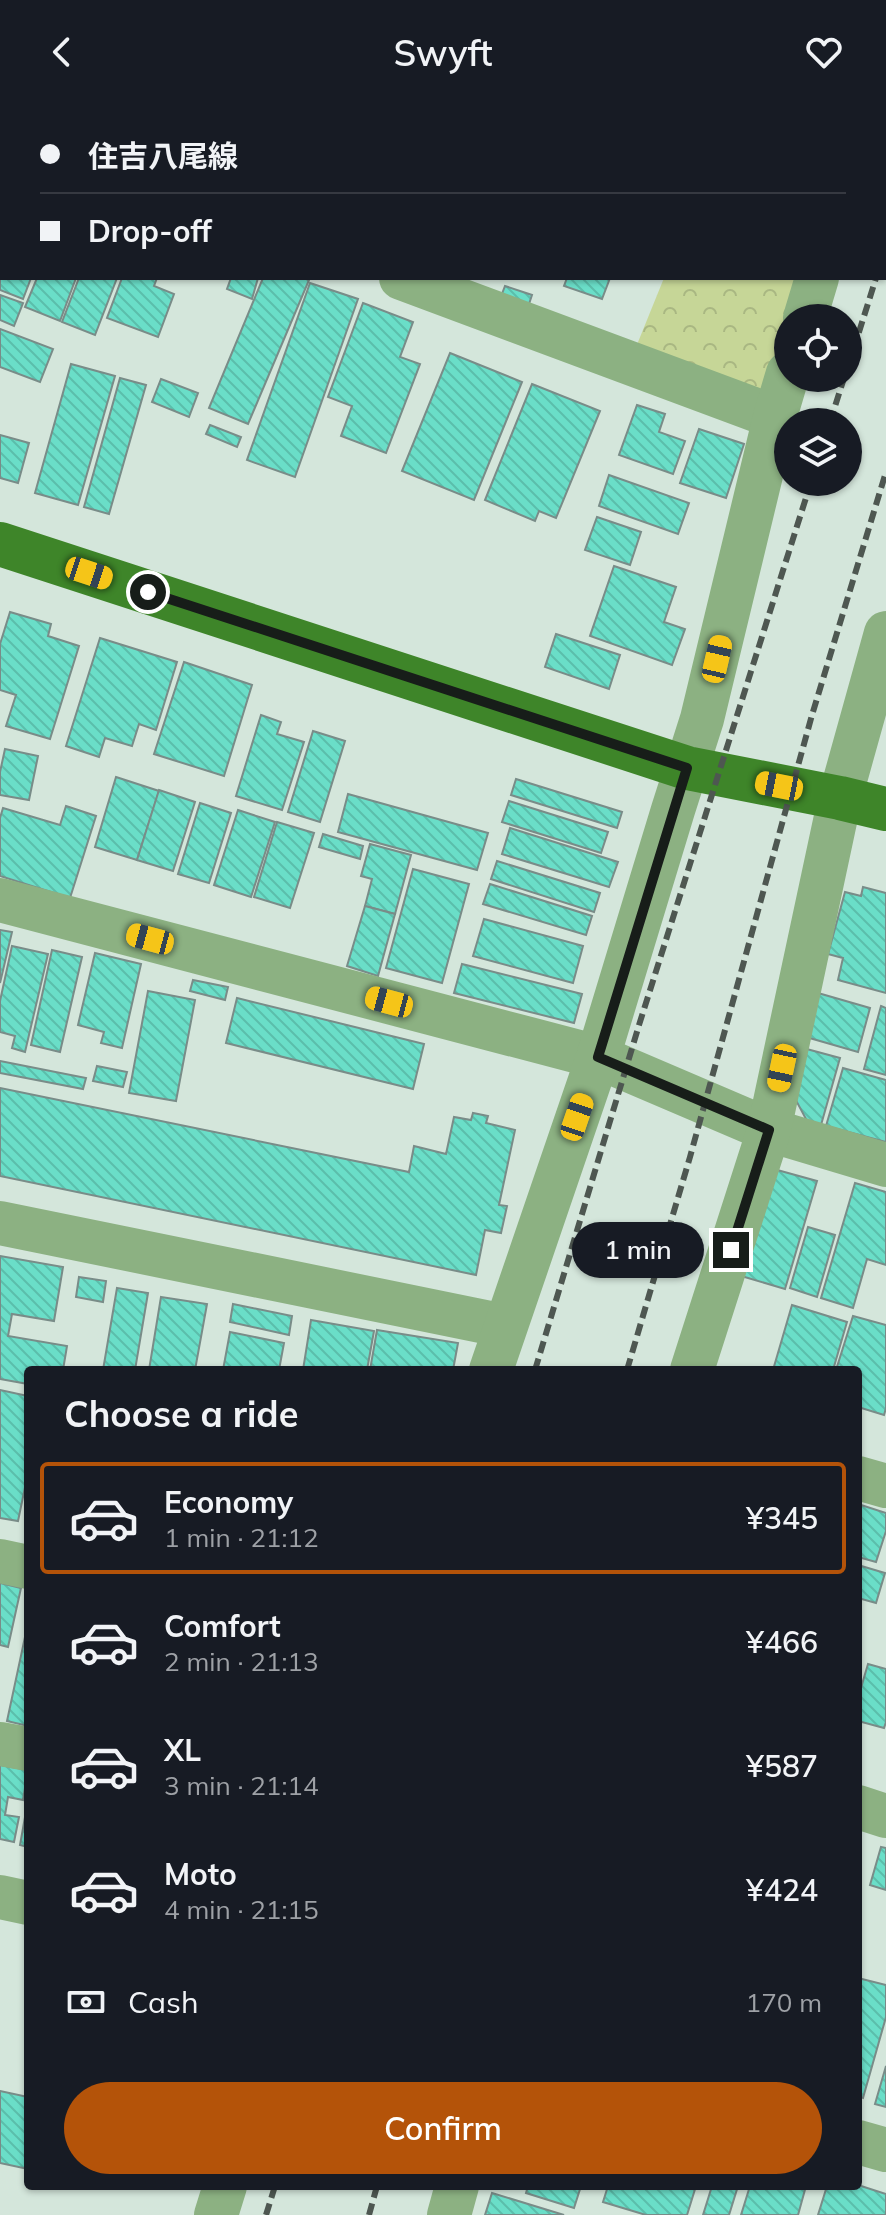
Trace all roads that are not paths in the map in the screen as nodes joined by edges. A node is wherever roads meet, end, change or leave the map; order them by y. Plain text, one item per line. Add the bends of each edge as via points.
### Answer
1 (406, 280) edge
2 (816, 280) edge
3 (809, 304) edge
4 (774, 417) edge
5 (774, 421) edge
6 (0, 544) edge
7 (886, 633) edge
8 (687, 768) junction
9 (840, 798) junction
10 (886, 809) edge
11 (0, 900) edge
12 (598, 1057) junction
13 (769, 1130) junction
14 (886, 1165) edge
15 (0, 1223) edge
16 (505, 1326) junction
17 (492, 1366) edge
18 (693, 1366) edge
19 (862, 1479) edge
20 (886, 1486) edge
21 (0, 1561) edge
22 (24, 1566) edge
23 (0, 1744) edge
24 (24, 1748) edge
25 (862, 1808) edge
26 (886, 1816) edge
27 (0, 1897) edge
28 (24, 1902) edge
29 (862, 2143) edge
30 (886, 2150) edge
31 (224, 2190) edge
32 (456, 2190) edge
33 (216, 2215) edge
34 (449, 2215) edge

1 - 4 street
2 - 3 street
5 - 8 street
6 - 8 main road
7 - 9 street
8 - 9 main road
8 - 12 street
9 - 10 main road
9 - 13 street
11 - 12 street
12 - 13 street
12 - 16 street
13 - 14 street
13 - 18 street
15 - 16 street
16 - 17 street
19 - 20 street
21 - 22 street
23 - 24 street
25 - 26 street
27 - 28 street
29 - 30 street
31 - 33 street
32 - 34 street

